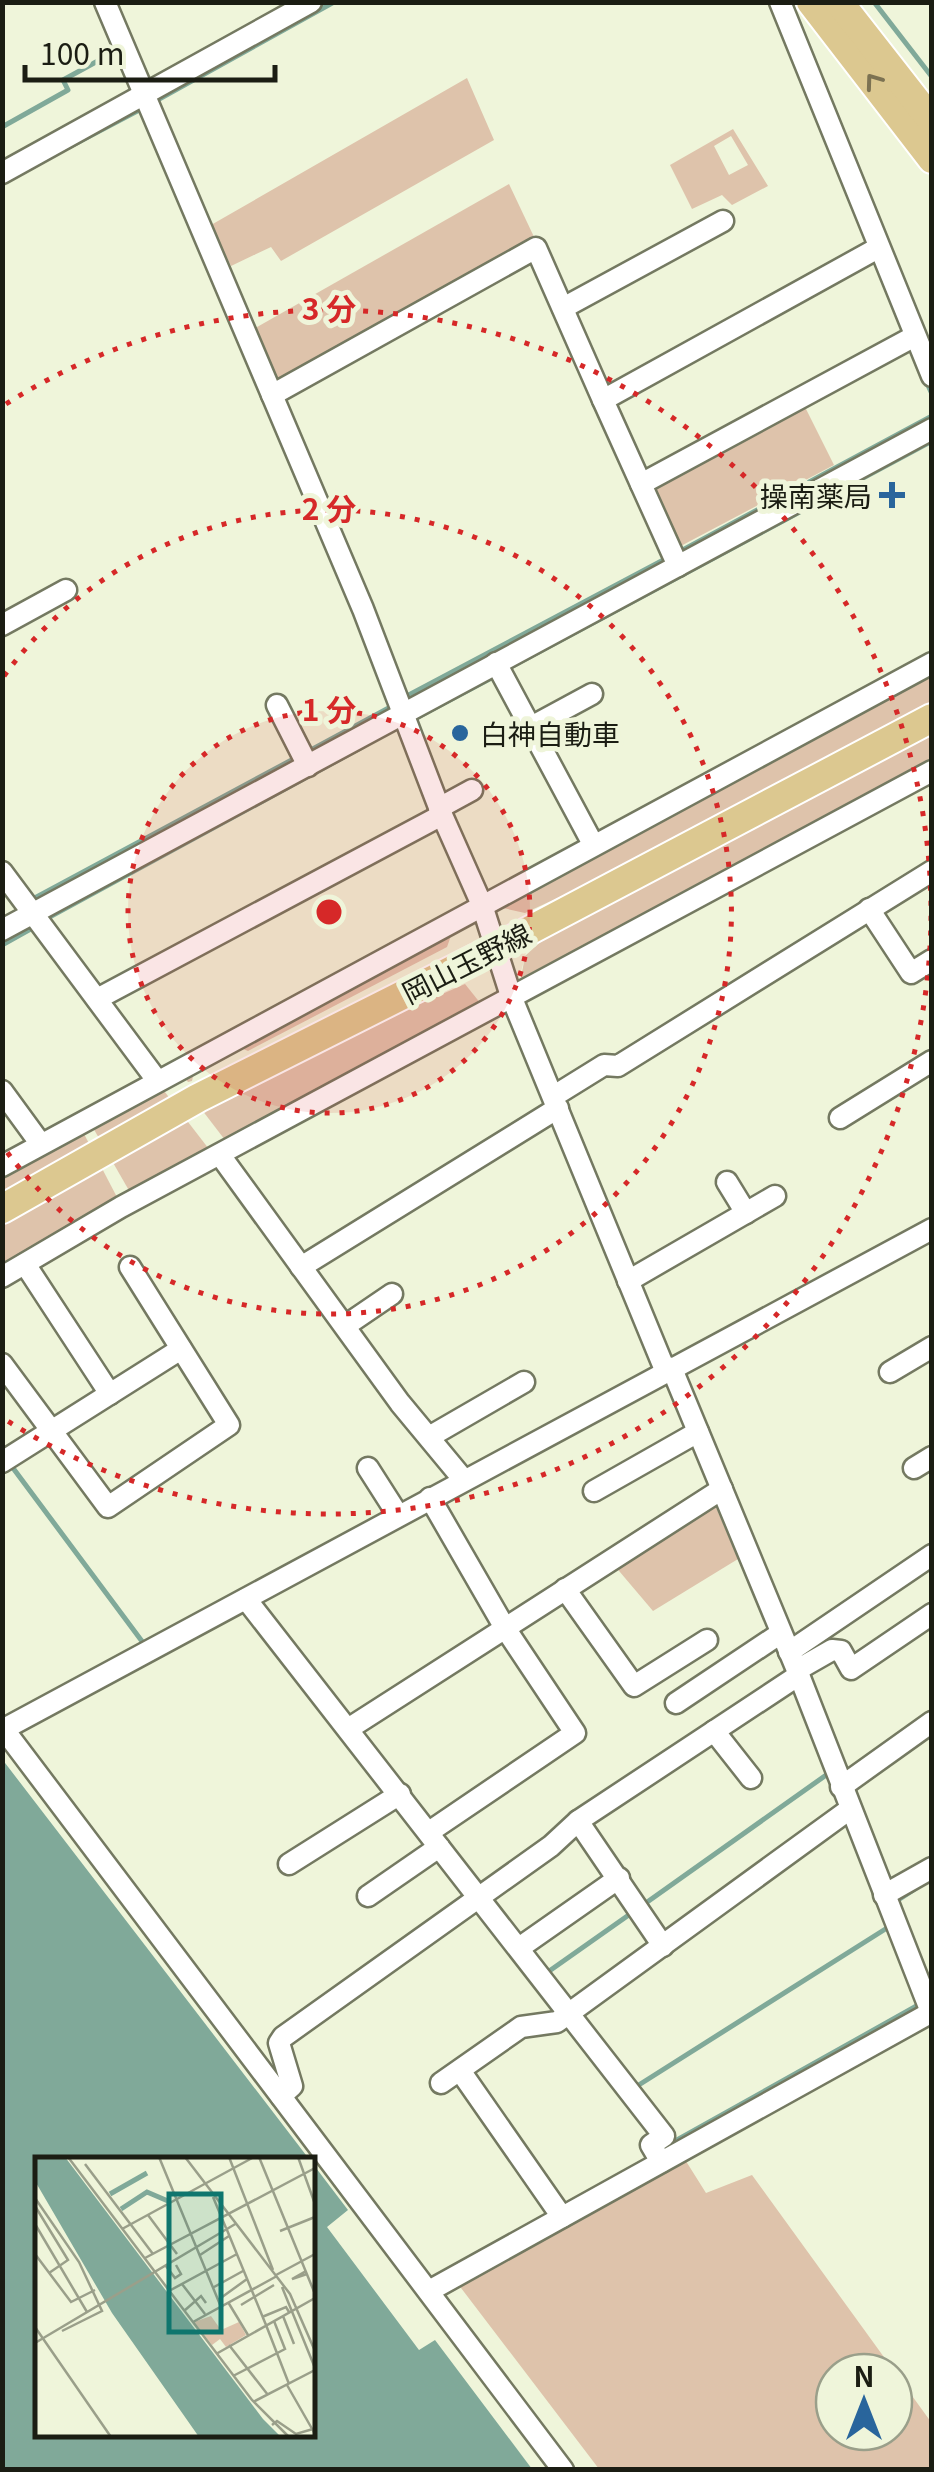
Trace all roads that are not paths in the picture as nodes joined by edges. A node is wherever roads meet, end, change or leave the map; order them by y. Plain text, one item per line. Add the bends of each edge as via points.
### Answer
1 (105, 2) edge
2 (312, 2) edge
3 (780, 2) edge
4 (811, 2) edge
5 (839, 2) edge
6 (147, 101) junction
7 (932, 121) edge
8 (932, 160) edge
9 (2, 172) edge
10 (723, 221) dead end
11 (875, 250) junction
12 (563, 308) junction
13 (910, 339) junction
14 (932, 376) edge
15 (272, 395) junction
16 (604, 400) junction
17 (932, 429) edge
18 (641, 484) junction
19 (675, 559) junction
20 (66, 590) dead end
21 (2, 625) edge
22 (932, 663) edge
23 (500, 669) junction
24 (592, 694) dead end
25 (278, 705) dead end
26 (402, 705) junction
27 (932, 718) edge
28 (531, 727) junction
29 (304, 758) junction
30 (932, 771) edge
31 (472, 790) dead end
32 (441, 812) junction
33 (593, 844) junction
34 (932, 870) edge
35 (2, 872) edge
36 (482, 904) junction
37 (869, 909) junction
38 (33, 913) junction
39 (2, 930) edge
40 (498, 947) junction
41 (932, 960) edge
42 (511, 996) junction
43 (97, 1000) junction
44 (932, 1061) edge
45 (156, 1079) junction
46 (2, 1090) edge
47 (556, 1102) junction
48 (840, 1118) dead end
49 (40, 1142) junction
50 (220, 1156) junction
51 (2, 1166) edge
52 (727, 1182) dead end
53 (775, 1196) dead end
54 (2, 1209) edge
55 (746, 1213) junction
56 (932, 1230) edge
57 (25, 1264) junction
58 (130, 1267) dead end
59 (301, 1267) junction
60 (2, 1277) edge
61 (628, 1281) junction
62 (392, 1294) dead end
63 (345, 1326) junction
64 (932, 1347) edge
65 (181, 1349) junction
66 (2, 1364) edge
67 (672, 1369) junction
68 (890, 1372) dead end
69 (524, 1382) dead end
70 (110, 1394) junction
71 (52, 1431) junction
72 (693, 1435) junction
73 (429, 1438) junction
74 (7, 1459) edge
75 (368, 1468) dead end
76 (464, 1479) junction
77 (594, 1491) dead end
78 (717, 1491) junction
79 (432, 1502) junction
80 (398, 1515) junction
81 (932, 1555) edge
82 (565, 1589) junction
83 (248, 1602) junction
84 (932, 1614) edge
85 (505, 1628) junction
86 (707, 1640) dead end
87 (788, 1658) junction
88 (676, 1703) dead end
89 (932, 1722) edge
90 (3, 1728) edge
91 (348, 1729) junction
92 (714, 1731) junction
93 (751, 1778) dead end
94 (842, 1787) junction
95 (393, 1799) junction
96 (850, 1809) junction
97 (578, 1821) junction
98 (432, 1846) junction
99 (289, 1864) dead end
100 (932, 1868) edge
101 (618, 1878) junction
102 (368, 1896) dead end
103 (884, 1896) junction
104 (474, 1900) junction
105 (662, 1946) junction
106 (519, 1948) junction
107 (928, 2007) edge
108 (564, 2017) junction
109 (461, 2072) junction
110 (441, 2082) dead end
111 (281, 2096) junction
112 (659, 2148) junction
113 (562, 2217) junction
114 (429, 2290) junction
115 (564, 2470) edge

1 - 6 street
2 - 6 street
3 - 11 street
8 -> 4 main road
5 - 7 main road
6 - 9 street
6 - 15 street
10 - 12 street
11 - 13 street
11 - 16 street
12 - 15 street via 536,248
12 - 16 street
13 - 14 street
13 - 18 street
15 - 26 street
16 - 18 street
17 - 19 street
18 - 19 street
19 - 23 street
20 - 21 street
22 - 33 street
23 - 26 street
23 - 28 street
24 - 28 street
25 - 29 street
26 - 29 street
26 - 32 street
27 - 40 main road, 岡山玉野線
28 - 33 street
29 - 38 street
30 - 42 street
31 - 32 street
32 - 36 street
32 - 43 street
33 - 36 street
34 - 37 street
35 - 38 street
36 - 40 street
36 - 45 street
37 - 41 street via 912,973
37 - 47 street via 618,1066 604,1066
38 - 39 street
38 - 43 street
40 - 42 street
40 - 54 main road, 岡山玉野線 via 198,1098
42 - 47 street
42 - 50 street
43 - 45 street
44 - 48 street
45 - 49 street
46 - 49 street
47 - 59 street
47 - 61 street
49 - 51 street
50 - 57 street
50 - 59 street
52 - 55 street
53 - 55 street
55 - 61 street
56 - 67 street
57 - 60 street
57 - 70 street
58 - 65 street
59 - 63 street
61 - 67 street via 663,1365
62 - 63 street
63 - 73 street
64 - 68 street
65 - 70 street
65 - 71 street via 229,1425 108,1507
66 - 71 street
67 - 72 street
67 - 76 street
69 - 73 street
70 - 71 street
71 - 74 street
72 - 77 street
72 - 78 street
73 - 76 street
75 - 80 street
76 - 79 street
78 - 82 street
78 - 87 street
79 - 80 street
79 - 85 street
80 - 83 street
81 - 87 street
82 - 85 street
82 - 86 street via 634,1686
83 - 90 street
83 - 91 street
84 - 87 street via 851,1669 842,1651
85 - 91 street
85 - 98 street via 575,1734
87 - 88 street
87 - 92 street
87 - 94 street
89 - 94 street
90 - 111 street
91 - 95 street
92 - 93 street
92 - 97 street
94 - 96 street
95 - 98 street
95 - 99 street
96 - 103 street
96 - 105 street
97 - 101 street
97 - 104 street
98 - 102 street
98 - 104 street
100 - 103 street
101 - 105 street
101 - 106 street
103 - 107 street
104 - 106 street
104 - 111 street via 283,2038 292,2086
105 - 108 street
106 - 108 street
107 - 112 street
108 - 109 street via 522,2028
108 - 112 street
109 - 110 street
109 - 113 street
111 - 114 street
112 - 113 street
113 - 114 street
114 - 115 street

